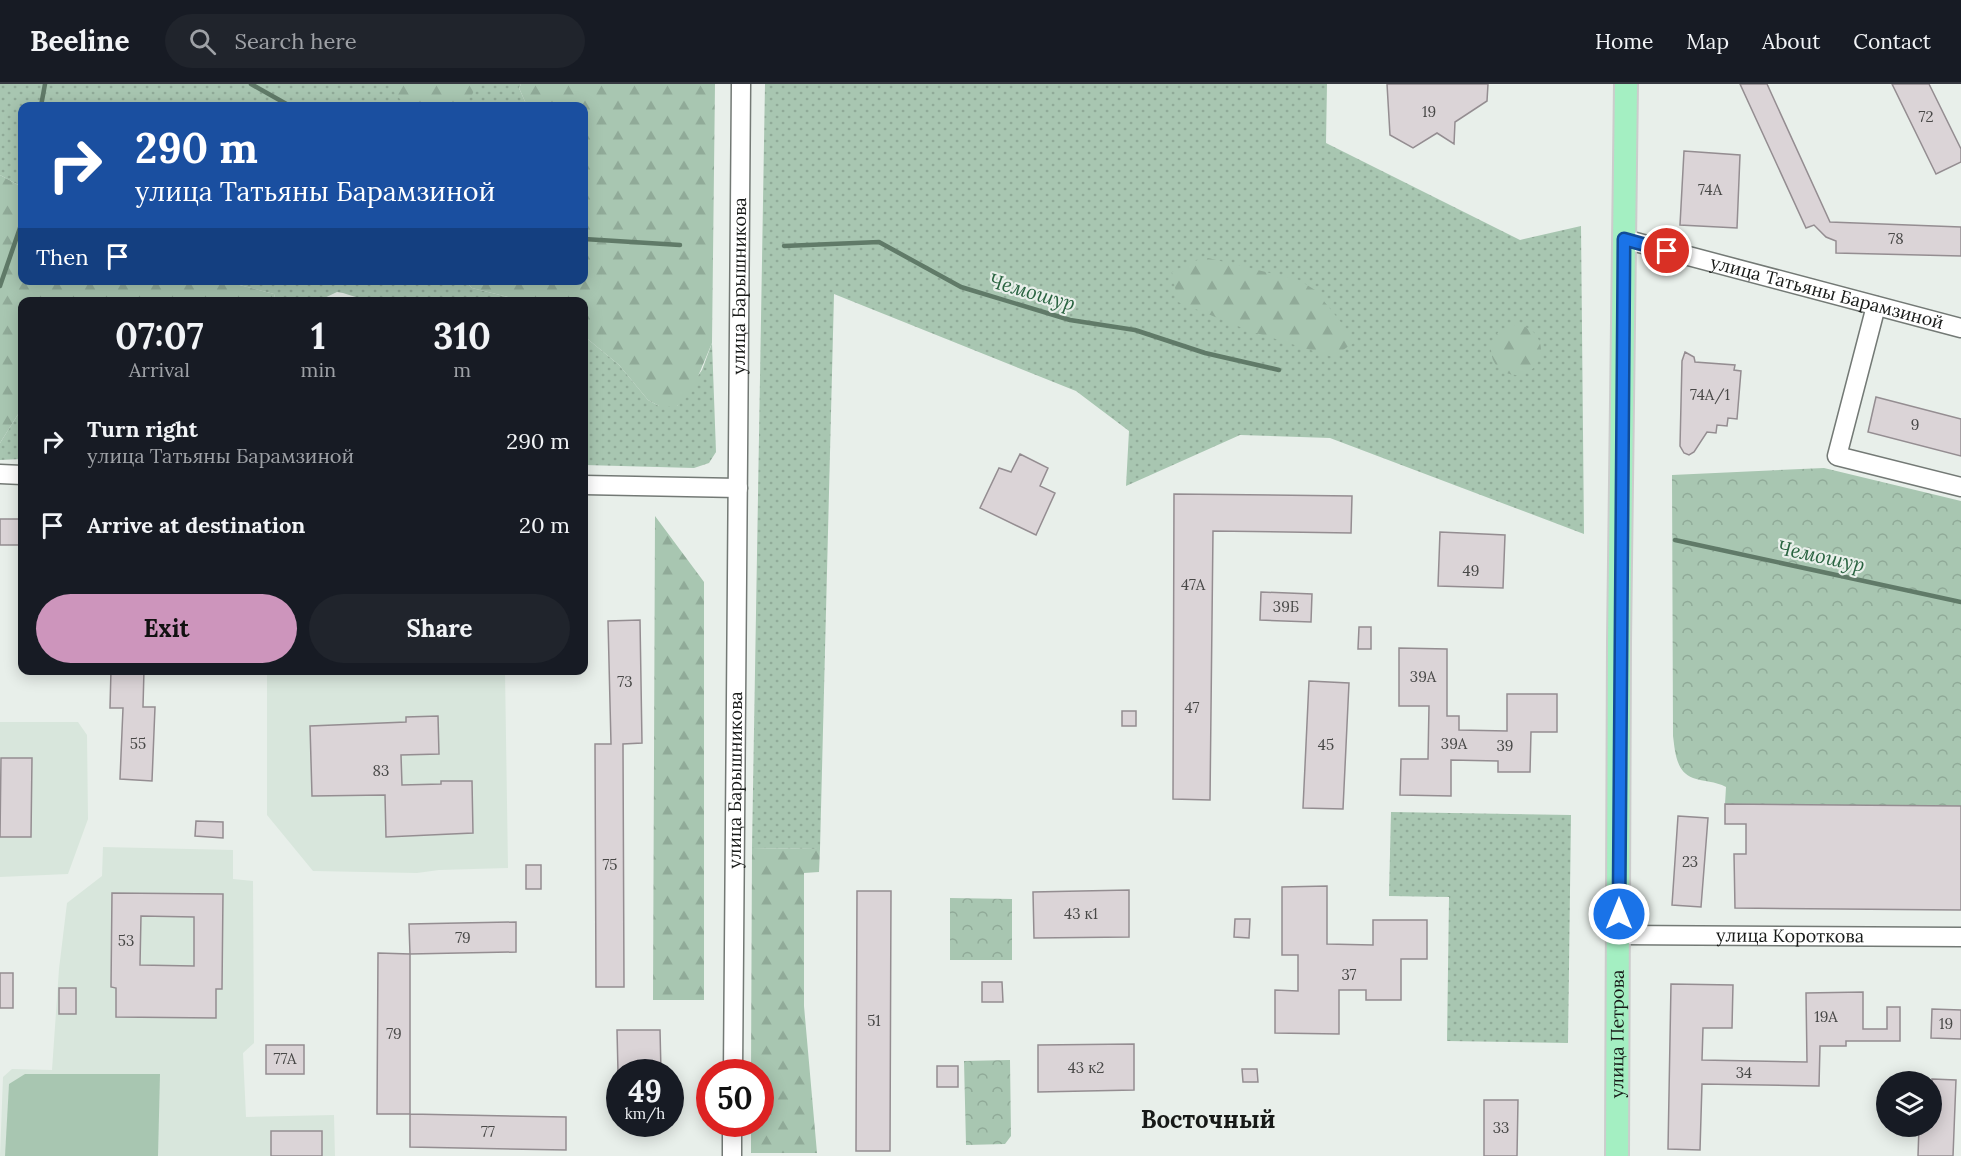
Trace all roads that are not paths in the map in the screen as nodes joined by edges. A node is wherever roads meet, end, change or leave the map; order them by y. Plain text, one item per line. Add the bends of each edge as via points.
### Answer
1 (741, 84) edge
2 (1626, 84) edge
3 (1624, 239) junction
4 (1876, 306) junction
5 (1961, 328) edge
6 (0, 474) edge
7 (18, 475) edge
8 (588, 485) edge
9 (1961, 487) edge
10 (738, 488) junction
11 (1618, 935) junction
12 (1961, 938) edge
13 (733, 1059) edge
14 (732, 1137) edge
15 (732, 1156) edge
16 (1617, 1156) edge

1 - 10 street, улица Барышникова
2 - 3 main road, улица Петрова
3 - 4 street, улица Татьяны Барамзиной
3 - 11 main road, улица Петрова
4 - 5 street, улица Татьяны Барамзиной
4 - 9 street via 1837,456
6 - 7 street
8 - 10 street
10 - 13 street, улица Барышникова
11 - 12 street, улица Короткова
11 - 16 main road, улица Петрова
14 - 15 street

